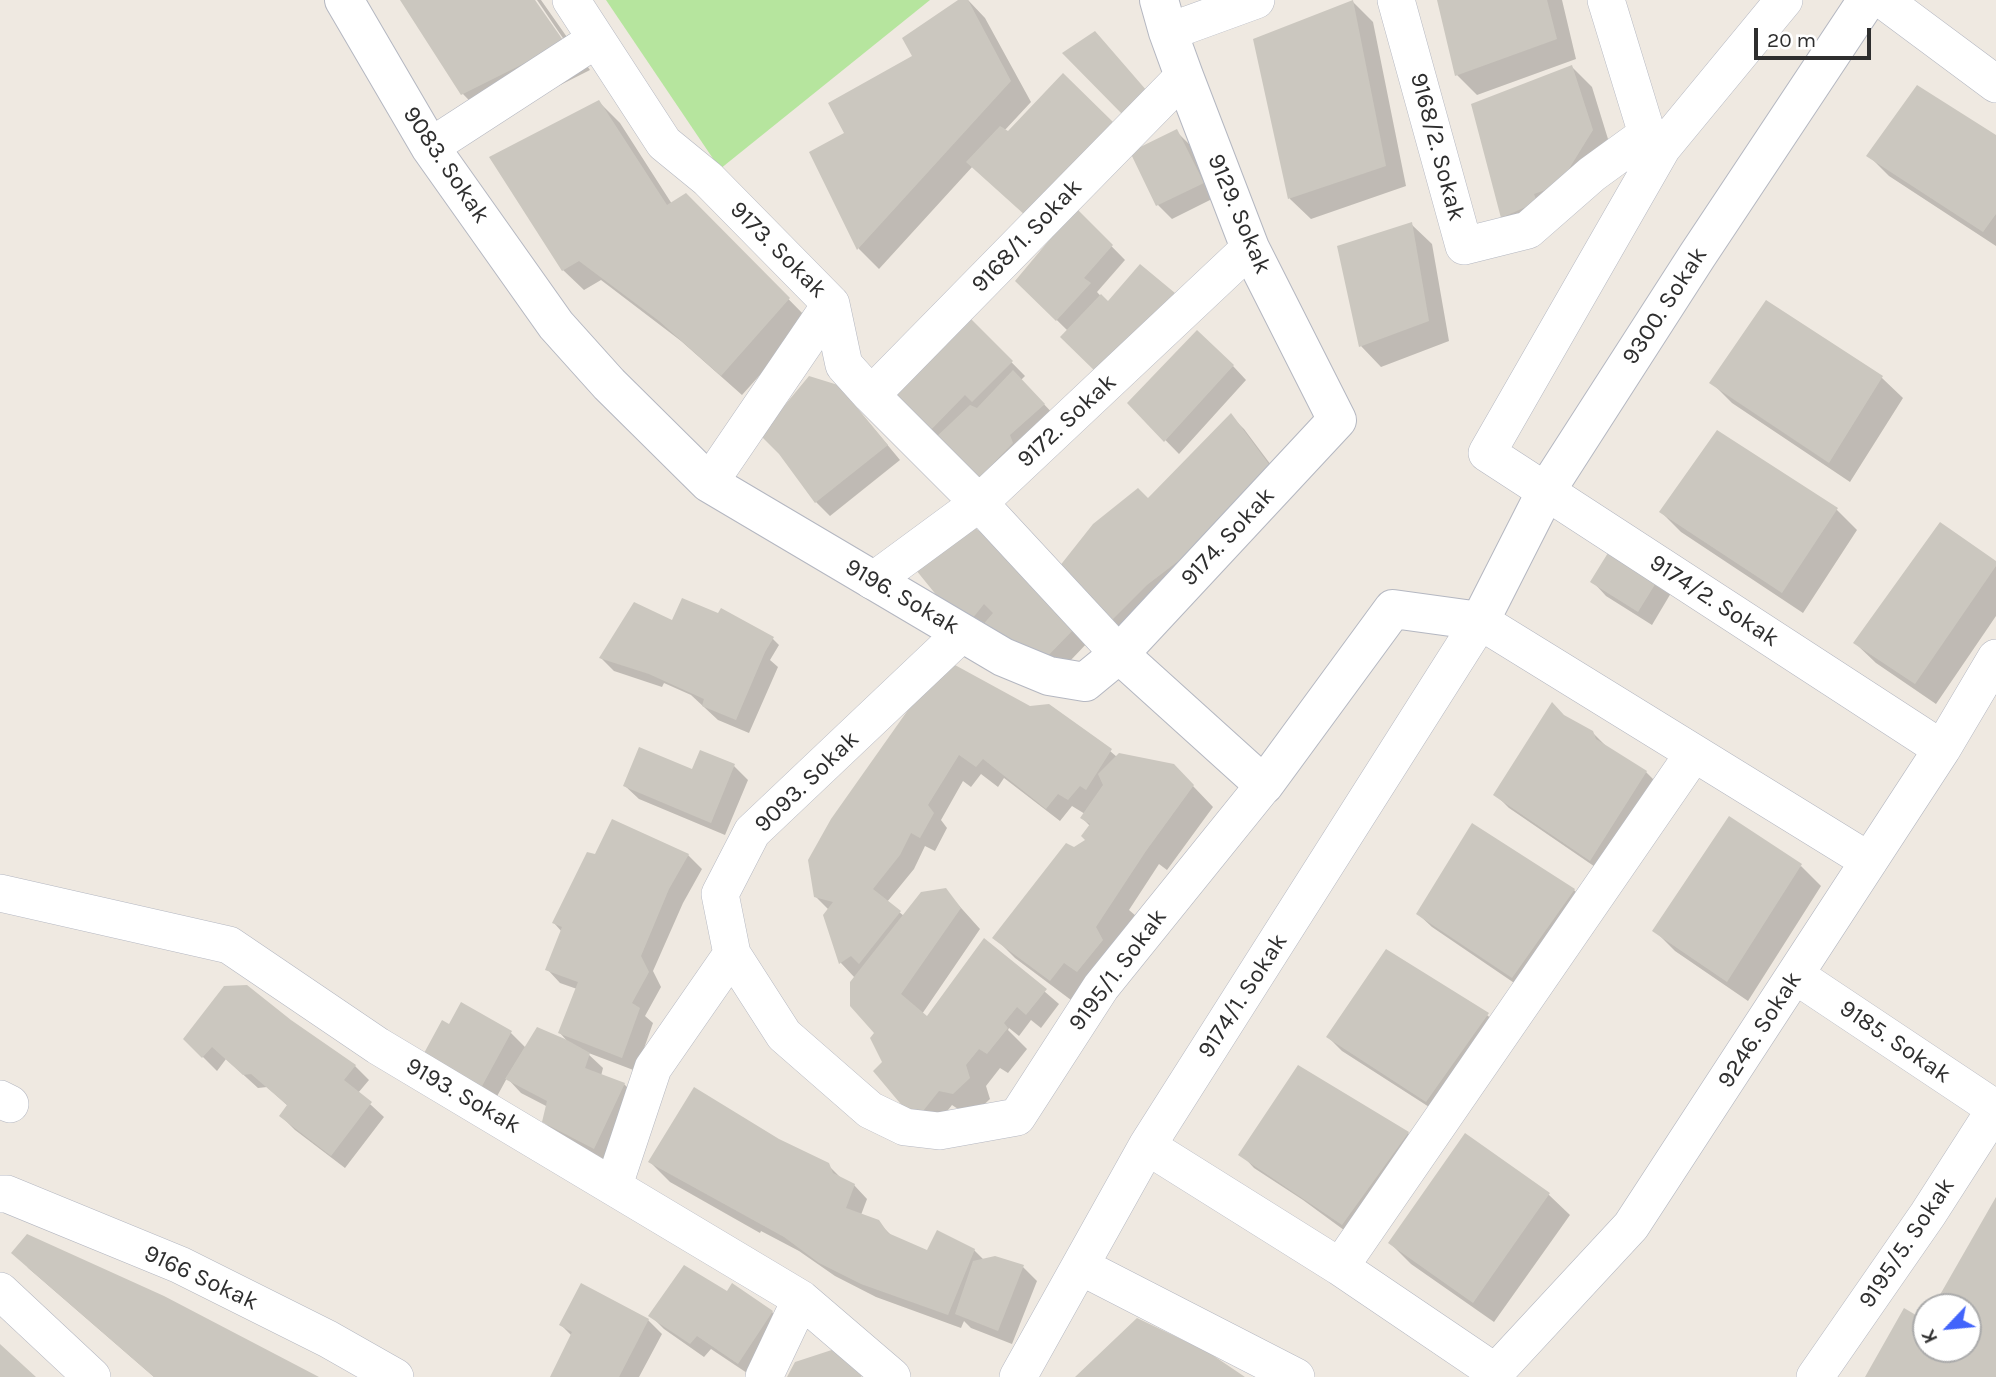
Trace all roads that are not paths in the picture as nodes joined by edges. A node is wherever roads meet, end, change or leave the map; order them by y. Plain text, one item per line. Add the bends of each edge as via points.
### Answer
1 (344, 0) edge
2 (570, 0) edge
3 (1256, 0) edge
4 (1396, 0) edge
5 (1606, 0) edge
6 (1784, 0) edge
7 (1867, 0) edge
8 (1883, 0) edge
9 (1163, 16) edge
10 (595, 40) junction
11 (1184, 76) junction
12 (1996, 84) edge
13 (1654, 141) junction
14 (430, 147) junction
15 (1250, 248) junction
16 (831, 304) junction
17 (556, 325) joint
18 (871, 395) junction
19 (1337, 420) joint
20 (709, 483) junction
21 (1546, 491) junction
22 (979, 503) junction
23 (873, 581) junction
24 (1480, 621) junction
25 (962, 633) junction
26 (1119, 654) junction
27 (1996, 658) edge
28 (1942, 750) junction
29 (1694, 752) junction
30 (1265, 785) junction
31 (1870, 861) junction
32 (0, 893) edge
33 (732, 954) junction
34 (1795, 975) junction
35 (1996, 1109) edge
36 (1147, 1146) junction
37 (614, 1185) junction
38 (0, 1194) edge
39 (1080, 1266) junction
40 (1340, 1267) junction
41 (0, 1291) edge
42 (801, 1299) junction
43 (1493, 1374) edge
44 (92, 1377) edge
45 (395, 1377) edge
46 (764, 1377) edge
47 (892, 1377) edge
48 (1018, 1377) edge
49 (1296, 1377) edge
50 (1815, 1377) edge

1 - 14 street, 9083. Sokak
2 - 10 street, 9173. Sokak
3 - 9 street
4 - 13 street, 9168/2. Sokak via 1464,246 1528,230 1592,174
5 - 13 street
6 - 13 street
7 - 21 street, 9300. Sokak
8 - 12 street
9 - 11 street, 9129. Sokak
10 - 14 street
10 - 16 street, 9173. Sokak via 664,143 708,179
11 - 15 street, 9129. Sokak
11 - 18 street, 9168/1. Sokak
13 - 21 street, 9174/2. Sokak via 1487,453
14 - 17 street, 9083. Sokak
15 - 19 street, 9129. Sokak
15 - 22 street, 9172. Sokak
16 - 18 street, 9173. Sokak via 844,365
16 - 20 street
17 - 20 street, 9196. Sokak
18 - 22 street, 9173. Sokak
19 - 26 street, 9174. Sokak
20 - 23 street, 9196. Sokak
21 - 24 street, 9300. Sokak
21 - 28 street, 9174/2. Sokak
22 - 23 street, 9172. Sokak
22 - 26 street, 9173. Sokak
23 - 25 street, 9196. Sokak
24 - 29 street
24 - 30 street, 9195/1. Sokak via 1394,609
24 - 36 street, 9174/1. Sokak
25 - 26 street, 9196. Sokak via 1049,676 1085,682
25 - 33 street, 9093. Sokak via 752,832 720,894
26 - 30 street
27 - 28 street, 9246. Sokak
28 - 31 street, 9246. Sokak
29 - 31 street
29 - 40 street
30 - 33 street, 9195/1. Sokak via 1101,986 1017,1117 939,1131 905,1127 870,1110 784,1035
31 - 34 street, 9246. Sokak
32 - 37 street, 9193. Sokak via 229,945 378,1046
33 - 37 street via 653,1068
34 - 35 street, 9185. Sokak
34 - 43 street, 9246. Sokak via 1631,1226
35 - 50 street, 9195/5. Sokak
36 - 39 street, 9174/1. Sokak
36 - 40 street
37 - 42 street, 9193. Sokak
38 - 45 street, 9166 Sokak via 180,1265
39 - 48 street, 9174/1. Sokak
39 - 49 street
40 - 43 street
41 - 44 street
42 - 46 street
42 - 47 street, 9193. Sokak

